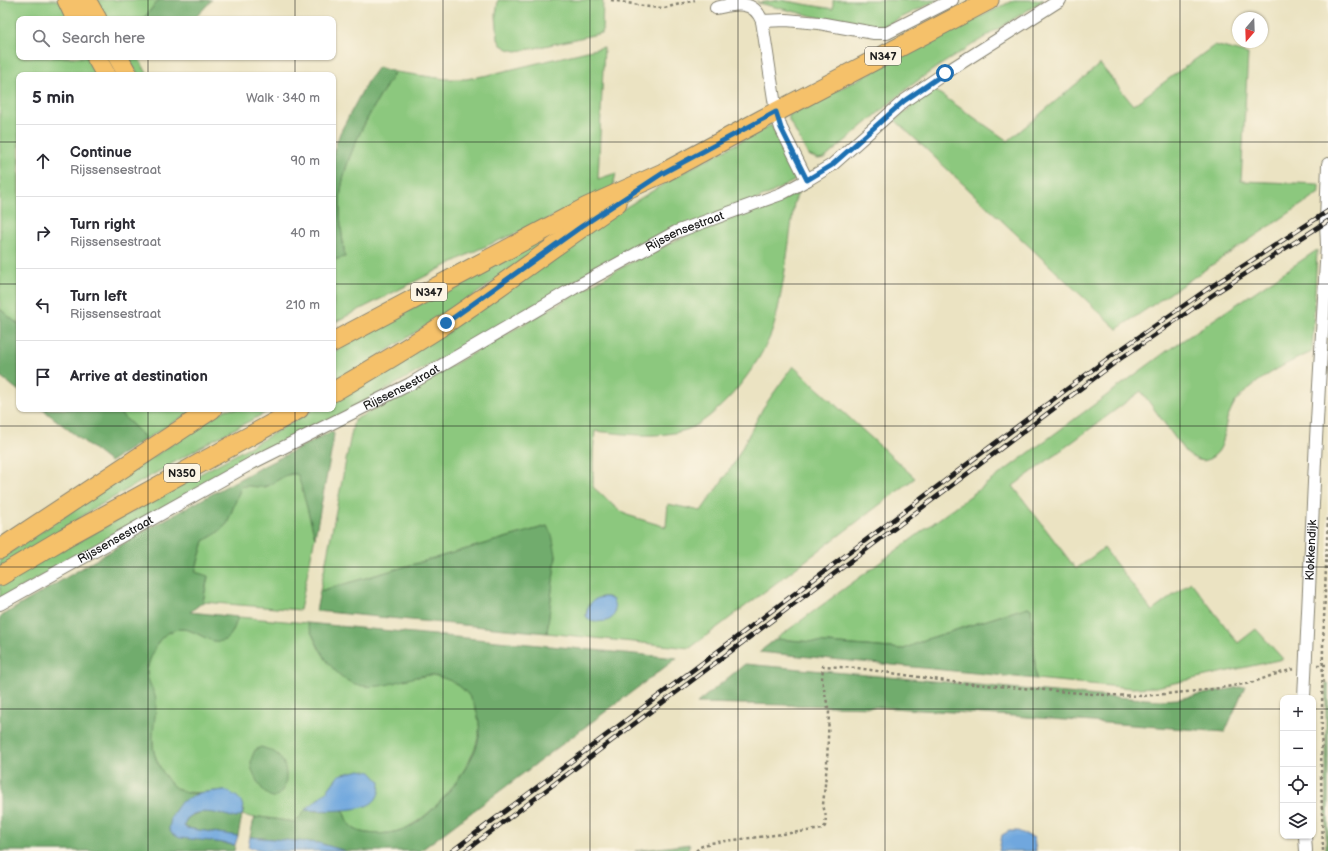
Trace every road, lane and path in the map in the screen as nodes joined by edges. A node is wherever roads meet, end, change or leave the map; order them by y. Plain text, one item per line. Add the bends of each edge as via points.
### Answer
1 (67, 0) edge
2 (86, 0) edge
3 (611, 0) edge
4 (695, 0) edge
5 (952, 0) edge
6 (989, 0) edge
7 (1060, 0) edge
8 (716, 8) dead end
9 (75, 16) edge
10 (95, 16) edge
11 (762, 21) junction
12 (98, 60) edge
13 (120, 60) edge
14 (104, 72) edge
15 (126, 72) edge
16 (776, 112) junction
17 (1328, 164) edge
18 (663, 173) junction
19 (807, 180) junction
20 (336, 340) edge
21 (336, 390) edge
22 (207, 412) edge
23 (294, 412) edge
24 (1328, 514) edge
25 (0, 549) edge
26 (0, 576) edge
27 (0, 604) edge
28 (1323, 665) junction
29 (1328, 665) edge
30 (1305, 666) junction
31 (1304, 695) edge
32 (1305, 839) edge
33 (696, 851) edge
34 (1306, 851) edge
35 (1322, 851) edge

1 - 9 main road
2 - 10 main road
3 - 4 path via 664,8
5 - 11 street via 887,33 792,20
6 - 16 main road, N347
7 - 19 street, Rijssensestraat via 904,101 832,165
8 - 11 street via 746,3 760,13
11 - 16 street
12 - 14 main road
13 - 15 main road
16 - 18 main road, N347
16 - 19 street via 781,128
17 - 30 street, Klokkendijk via 1327,245
18 - 20 main road, N347 via 587,207
18 - 21 main road, N347 via 582,226 446,323
19 - 27 street, Rijssensestraat via 781,194 676,232 410,384 252,463
22 - 25 main road
23 - 26 main road, N350 via 71,534
24 - 28 path
28 - 29 path
28 - 30 path
28 - 35 path via 1320,776
30 - 31 street, Klokkendijk
30 - 33 path via 1251,683 1143,696 960,683 857,668 823,666 822,680 829,712 823,805 826,817 823,829 710,843
32 - 34 street

